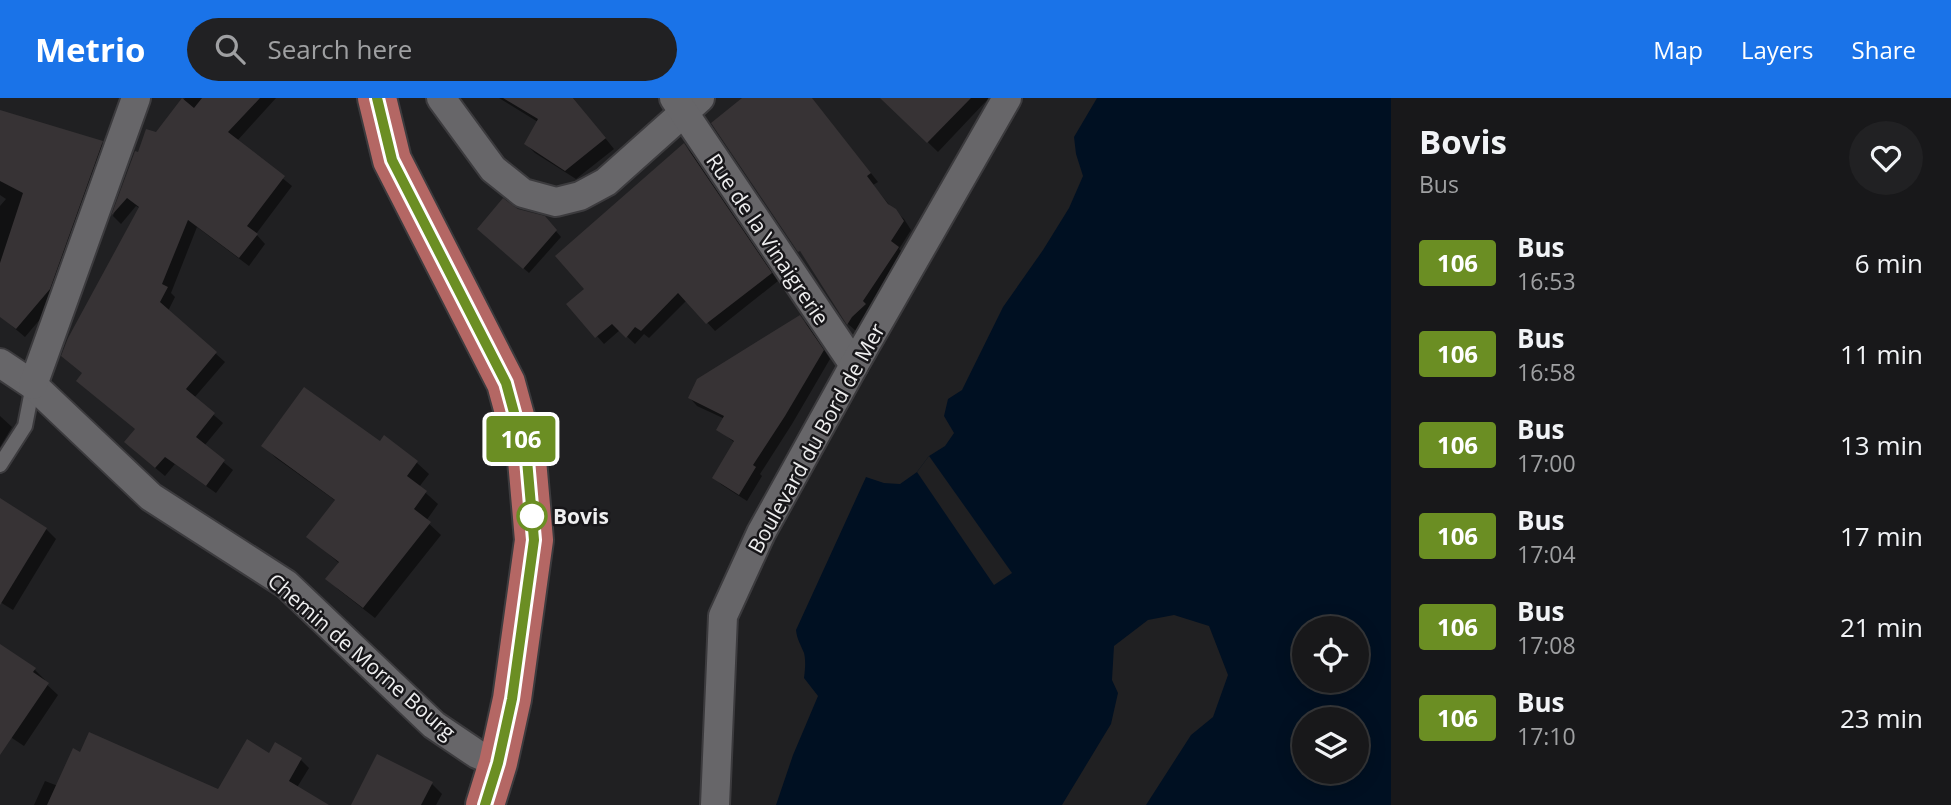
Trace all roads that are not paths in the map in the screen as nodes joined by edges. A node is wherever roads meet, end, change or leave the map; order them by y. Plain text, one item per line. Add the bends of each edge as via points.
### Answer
1 (136, 98) edge
2 (377, 98) edge
3 (441, 98) edge
4 (1007, 98) edge
5 (686, 103) edge
6 (0, 363) edge
7 (855, 365) junction
8 (33, 385) junction
9 (0, 465) edge
10 (498, 763) junction
11 (485, 805) edge
12 (715, 805) edge

1 - 8 street
2 - 10 main road via 392,160 506,383 527,460 534,540 512,699
3 - 5 street via 493,169 523,193 555,201 580,196 606,182
4 - 7 street, Boulevard du Bord de Mer
5 - 7 street, Rue de la Vinaigrerie
6 - 8 street, Chemin de Morne Bourg
7 - 12 street, Boulevard du Bord de Mer via 761,533 723,616
8 - 9 lane via 25,426
8 - 10 street, Chemin de Morne Bourg via 151,497 286,584 434,725
10 - 11 main road

